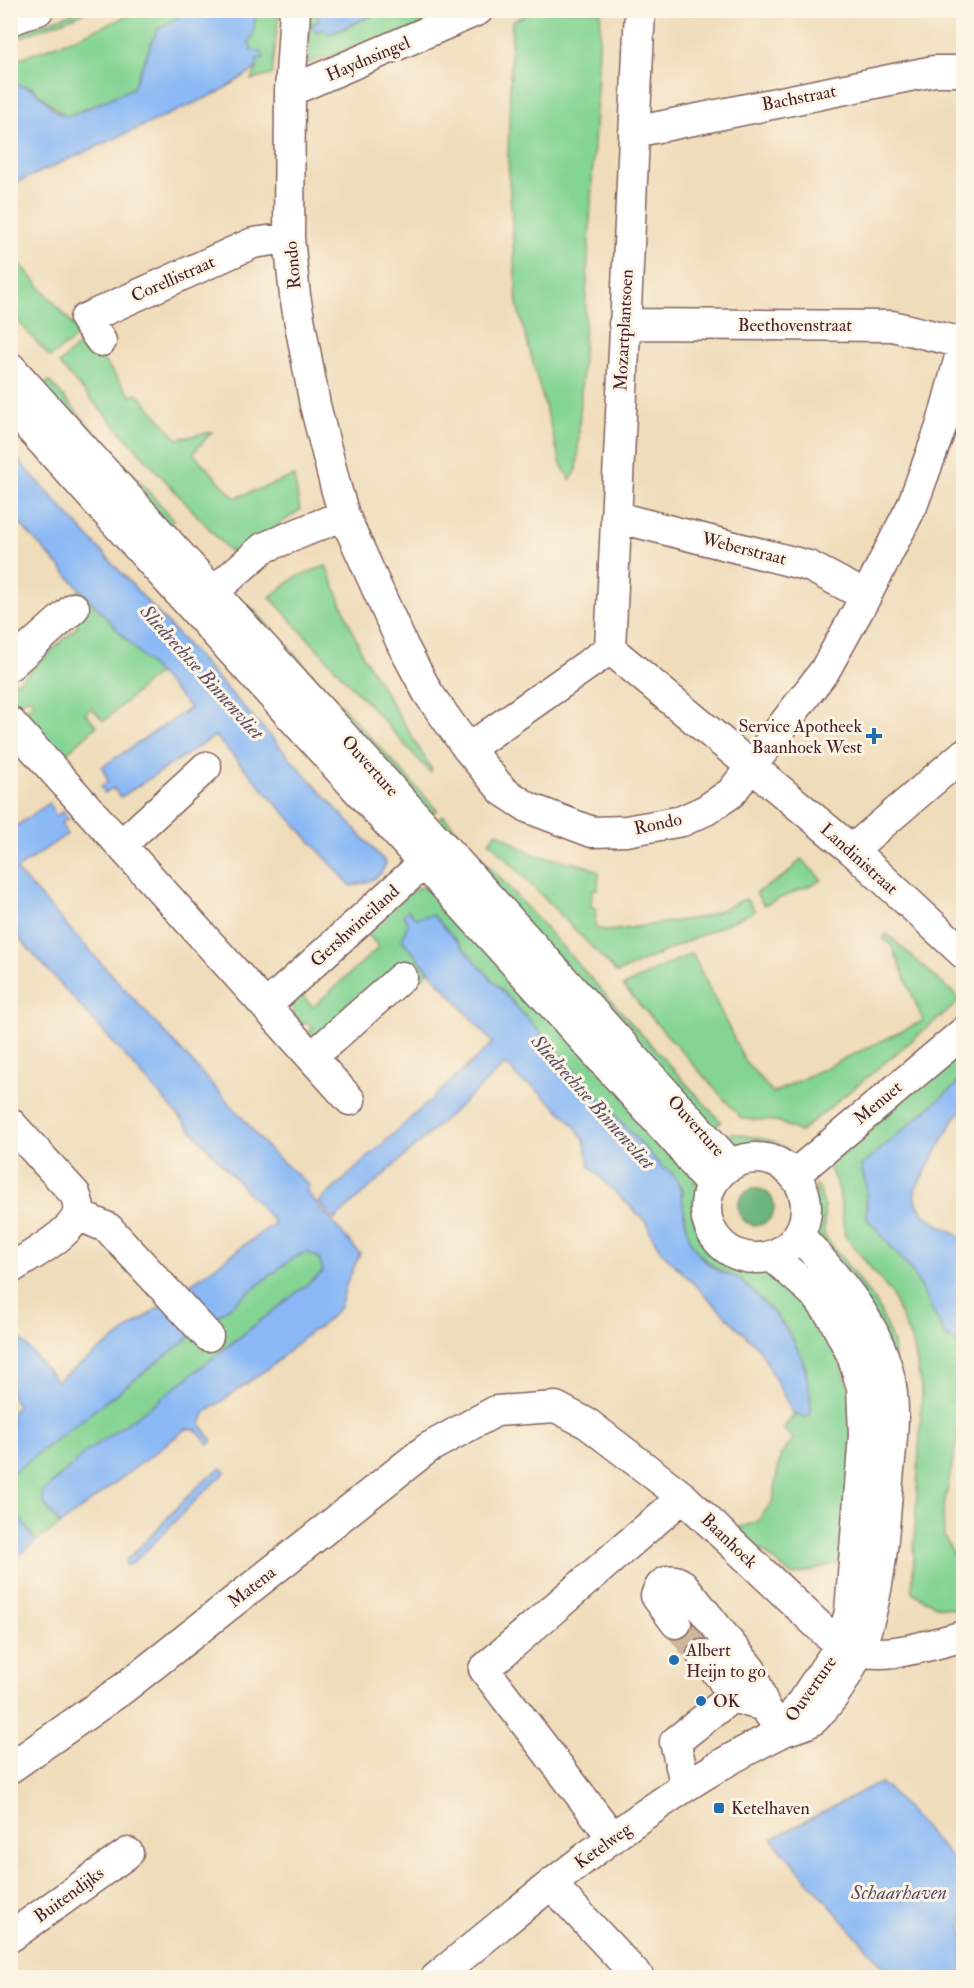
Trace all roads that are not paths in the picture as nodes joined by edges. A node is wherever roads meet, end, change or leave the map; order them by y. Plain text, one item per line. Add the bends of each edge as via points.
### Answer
1 (38, 10) edge
2 (295, 10) edge
3 (478, 10) edge
4 (640, 10) edge
5 (10, 20) edge
6 (963, 70) edge
7 (290, 91) junction
8 (634, 132) junction
9 (289, 238) junction
10 (624, 324) junction
11 (100, 341) dead end
12 (963, 342) edge
13 (11, 369) edge
14 (10, 406) edge
15 (344, 515) junction
16 (616, 517) junction
17 (866, 596) junction
18 (204, 600) junction
19 (74, 608) dead end
20 (610, 649) junction
21 (10, 665) edge
22 (10, 722) edge
23 (468, 749) junction
24 (963, 754) edge
25 (206, 767) dead end
26 (752, 767) junction
27 (121, 845) junction
28 (852, 850) junction
29 (433, 854) junction
30 (963, 954) edge
31 (402, 977) dead end
32 (267, 1005) junction
33 (963, 1032) edge
34 (312, 1057) junction
35 (350, 1100) dead end
36 (10, 1123) edge
37 (721, 1175) junction
38 (794, 1175) junction
39 (78, 1215) junction
40 (799, 1235) junction
41 (772, 1256) junction
42 (10, 1269) edge
43 (208, 1336) dead end
44 (496, 1411) joint
45 (683, 1497) junction
46 (676, 1623) tunnel mouth
47 (963, 1636) edge
48 (850, 1650) junction
49 (702, 1655) tunnel mouth
50 (732, 1697) junction
51 (764, 1706) junction
52 (782, 1732) junction
53 (10, 1768) edge
54 (686, 1786) junction
55 (613, 1838) junction
56 (128, 1853) dead end
57 (551, 1884) junction
58 (10, 1937) edge
59 (436, 1977) edge
60 (639, 1977) edge

1 - 5 street
2 - 7 street, Rondo
3 - 7 street, Haydnsingel
4 - 8 street, Mozartplantsoen
6 - 8 street, Bachstraat via 934,71
7 - 9 street, Rondo
8 - 10 street, Mozartplantsoen
9 - 11 street, Corellistraat via 254,243 85,319
9 - 15 street, Rondo via 315,405
10 - 12 street, Beethovenstraat via 892,326
10 - 16 street, Mozartplantsoen
12 - 17 street, Rondo via 941,427 912,506
13 - 18 street, Ouverture
14 - 18 street, Ouverture
15 - 18 street via 262,548
15 - 23 street, Rondo via 403,646 428,693
16 - 17 street, Weberstraat via 809,566
16 - 20 street, Mozartplantsoen
17 - 26 street, Rondo via 825,670
18 - 29 street, Ouverture
19 - 21 street
20 - 23 street
20 - 26 street
22 - 27 street
23 - 26 street, Rondo via 503,791 529,808 592,832 626,831 682,821 731,793
24 - 28 street
25 - 27 street
26 - 28 street, Landinistraat
27 - 32 street
28 - 30 street, Landinistraat
29 - 32 street, Gershwineiland
29 - 37 street, Ouverture
31 - 34 street
32 - 34 street
33 - 38 street, Menuet
34 - 35 street
36 - 39 street via 75,1194
37 - 38 street via 743,1159 767,1160
37 - 41 street via 706,1200 706,1215 718,1242 743,1257
38 - 40 street via 806,1210
39 - 42 street via 67,1230
39 - 43 street via 108,1228
40 - 41 street via 786,1249
40 - 48 street, Ouverture via 861,1309 890,1377 892,1433 880,1576 875,1604
41 - 48 street, Ouverture via 817,1296 833,1318 852,1355 862,1387 864,1435
44 - 45 street, Baanhoek via 556,1407 588,1424
44 - 53 street, Matena via 428,1448 124,1688
45 - 48 street, Baanhoek
45 - 55 street via 484,1669
46 - 51 street via 656,1596 668,1580 683,1585 750,1670
47 - 48 street via 897,1653
48 - 52 street, Ouverture
49 - 50 street via 722,1677
50 - 51 street
50 - 54 street via 675,1742
51 - 52 street
52 - 54 street, Ketelweg
54 - 55 street, Ketelweg
55 - 57 street, Ketelweg
56 - 58 street, Buitendijks
57 - 59 street, Ketelweg
57 - 60 street

